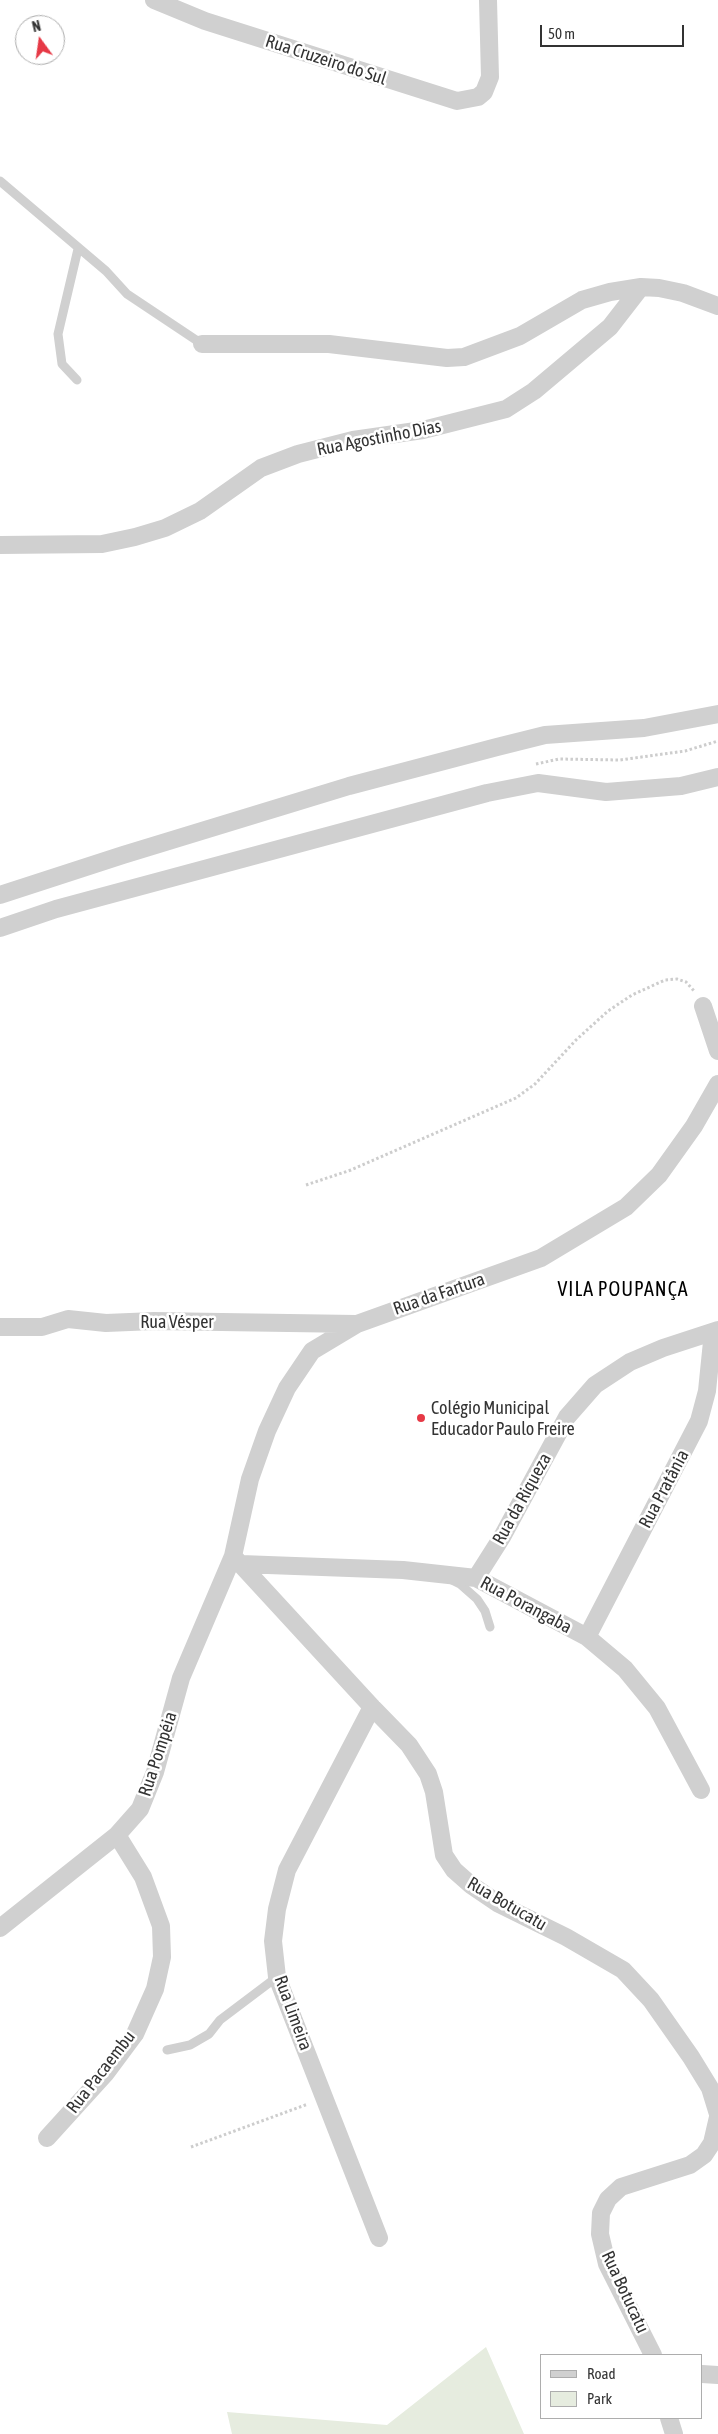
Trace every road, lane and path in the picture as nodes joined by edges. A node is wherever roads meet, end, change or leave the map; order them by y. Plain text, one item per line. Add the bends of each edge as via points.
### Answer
1 (154, 0) edge
2 (488, 0) edge
3 (0, 182) edge
4 (78, 249) junction
5 (641, 287) junction
6 (718, 306) edge
7 (202, 344) joint
8 (77, 380) dead end
9 (0, 545) edge
10 (718, 714) edge
11 (718, 777) edge
12 (0, 895) edge
13 (0, 928) edge
14 (703, 1006) joint
15 (718, 1050) edge
16 (718, 1084) edge
17 (306, 1185) dead end
18 (357, 1324) junction
19 (0, 1327) edge
20 (716, 1331) edge
21 (237, 1560) junction
22 (433, 1573) junction
23 (476, 1578) junction
24 (490, 1627) dead end
25 (587, 1637) junction
26 (372, 1707) junction
27 (702, 1790) dead end
28 (117, 1835) junction
29 (0, 1928) edge
30 (277, 1977) junction
31 (166, 2050) dead end
32 (325, 2098) junction
33 (718, 2115) edge
34 (47, 2138) dead end
35 (191, 2147) dead end
36 (379, 2238) dead end
37 (652, 2354) edge
38 (703, 2374) edge
39 (718, 2375) edge
40 (669, 2419) edge
41 (674, 2434) edge

1 - 2 street, Rua Cruzeiro do Sul via 205,21 456,101 478,97 484,92 490,77
3 - 4 lane
4 - 7 lane via 106,271 127,294
4 - 8 lane via 58,334 62,364
5 - 6 street via 683,293
5 - 7 street via 582,300 520,336 464,357 446,358 328,344
5 - 9 street, Rua Agostinho Dias via 610,327 534,391 506,409 423,430 353,440 298,454 261,468 200,511 165,528 135,537 102,544
10 - 12 street via 644,728 545,735 497,747 349,786
11 - 13 street via 680,786 606,792 538,783 487,793 56,909
14 - 15 street
14 - 17 path via 686,982 665,980 650,986 608,1010 536,1084 516,1098 351,1170
16 - 18 street, Rua da Fartura via 694,1126 659,1175 626,1207 541,1258
18 - 19 street, Rua Vésper via 106,1323 68,1319 42,1327
18 - 21 street, Rua da Fartura via 312,1351 287,1388 267,1431 250,1480
20 - 23 street, Rua da Riqueza via 630,1362 595,1385 567,1418
20 - 25 street, Rua Pratânia via 707,1391 698,1421
21 - 22 street, Rua Porangaba
21 - 26 street, Rua Botucatu
21 - 28 street, Rua Pompéia via 181,1678 155,1772 140,1809
22 - 23 street, Rua Porangaba
22 - 24 lane via 460,1584 477,1599
23 - 25 street, Rua Porangaba
25 - 27 street, Rua Porangaba via 625,1669 657,1708
26 - 30 street, Rua Limeira via 287,1870 273,1941
26 - 33 street, Rua Botucatu via 409,1745 428,1774 444,1855 454,1870 499,1904 623,1970 652,2000 691,2057 710,2088
28 - 29 street, Rua Pompéia
28 - 34 street, Rua Pacaembu via 143,1877 161,1926 160,1965 155,1988 135,2034 106,2074
30 - 31 lane via 220,2020 209,2034 190,2045
30 - 32 street, Rua Limeira
32 - 35 path
32 - 36 street, Rua Limeira
33 - 37 street, Rua Botucatu via 712,2143 704,2155 690,2165 621,2187 608,2199 601,2214 600,2234 607,2264
38 - 39 street
40 - 41 street

